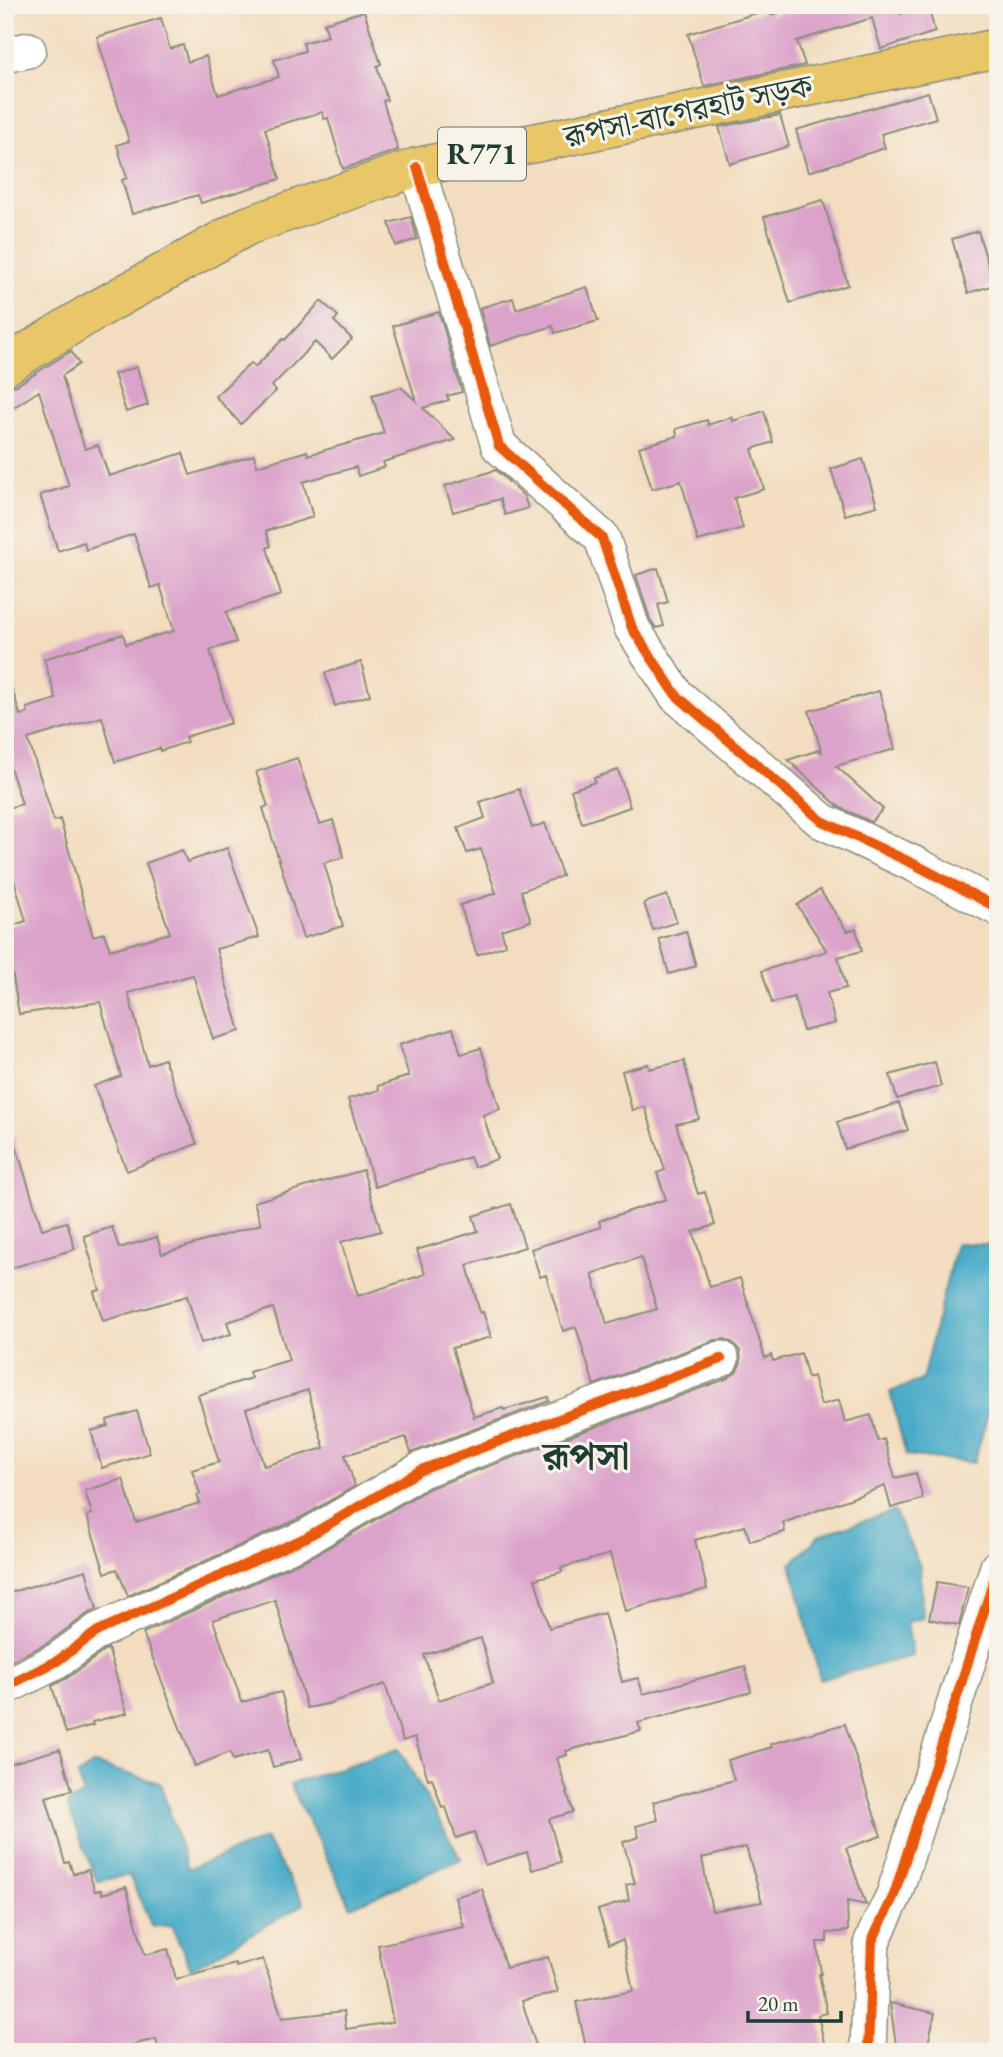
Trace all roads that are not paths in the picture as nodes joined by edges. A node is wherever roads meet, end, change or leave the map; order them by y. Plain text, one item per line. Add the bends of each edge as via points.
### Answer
1 (998, 48) edge
2 (417, 167) junction
3 (5, 366) edge
4 (998, 908) edge
5 (721, 1359) dead end
6 (998, 1567) edge
7 (5, 1687) edge
8 (868, 2052) edge

1 - 2 main road, রূপসা-বাগেরহাট সড়ক / R771
2 - 3 main road, রূপসা-বাগেরহাট সড়ক / R771 via 247,226
2 - 4 street via 499,446 602,538 632,628 676,695 822,821
5 - 7 street via 421,1470 307,1537 98,1631 57,1661
6 - 8 street via 894,1895 872,1941

